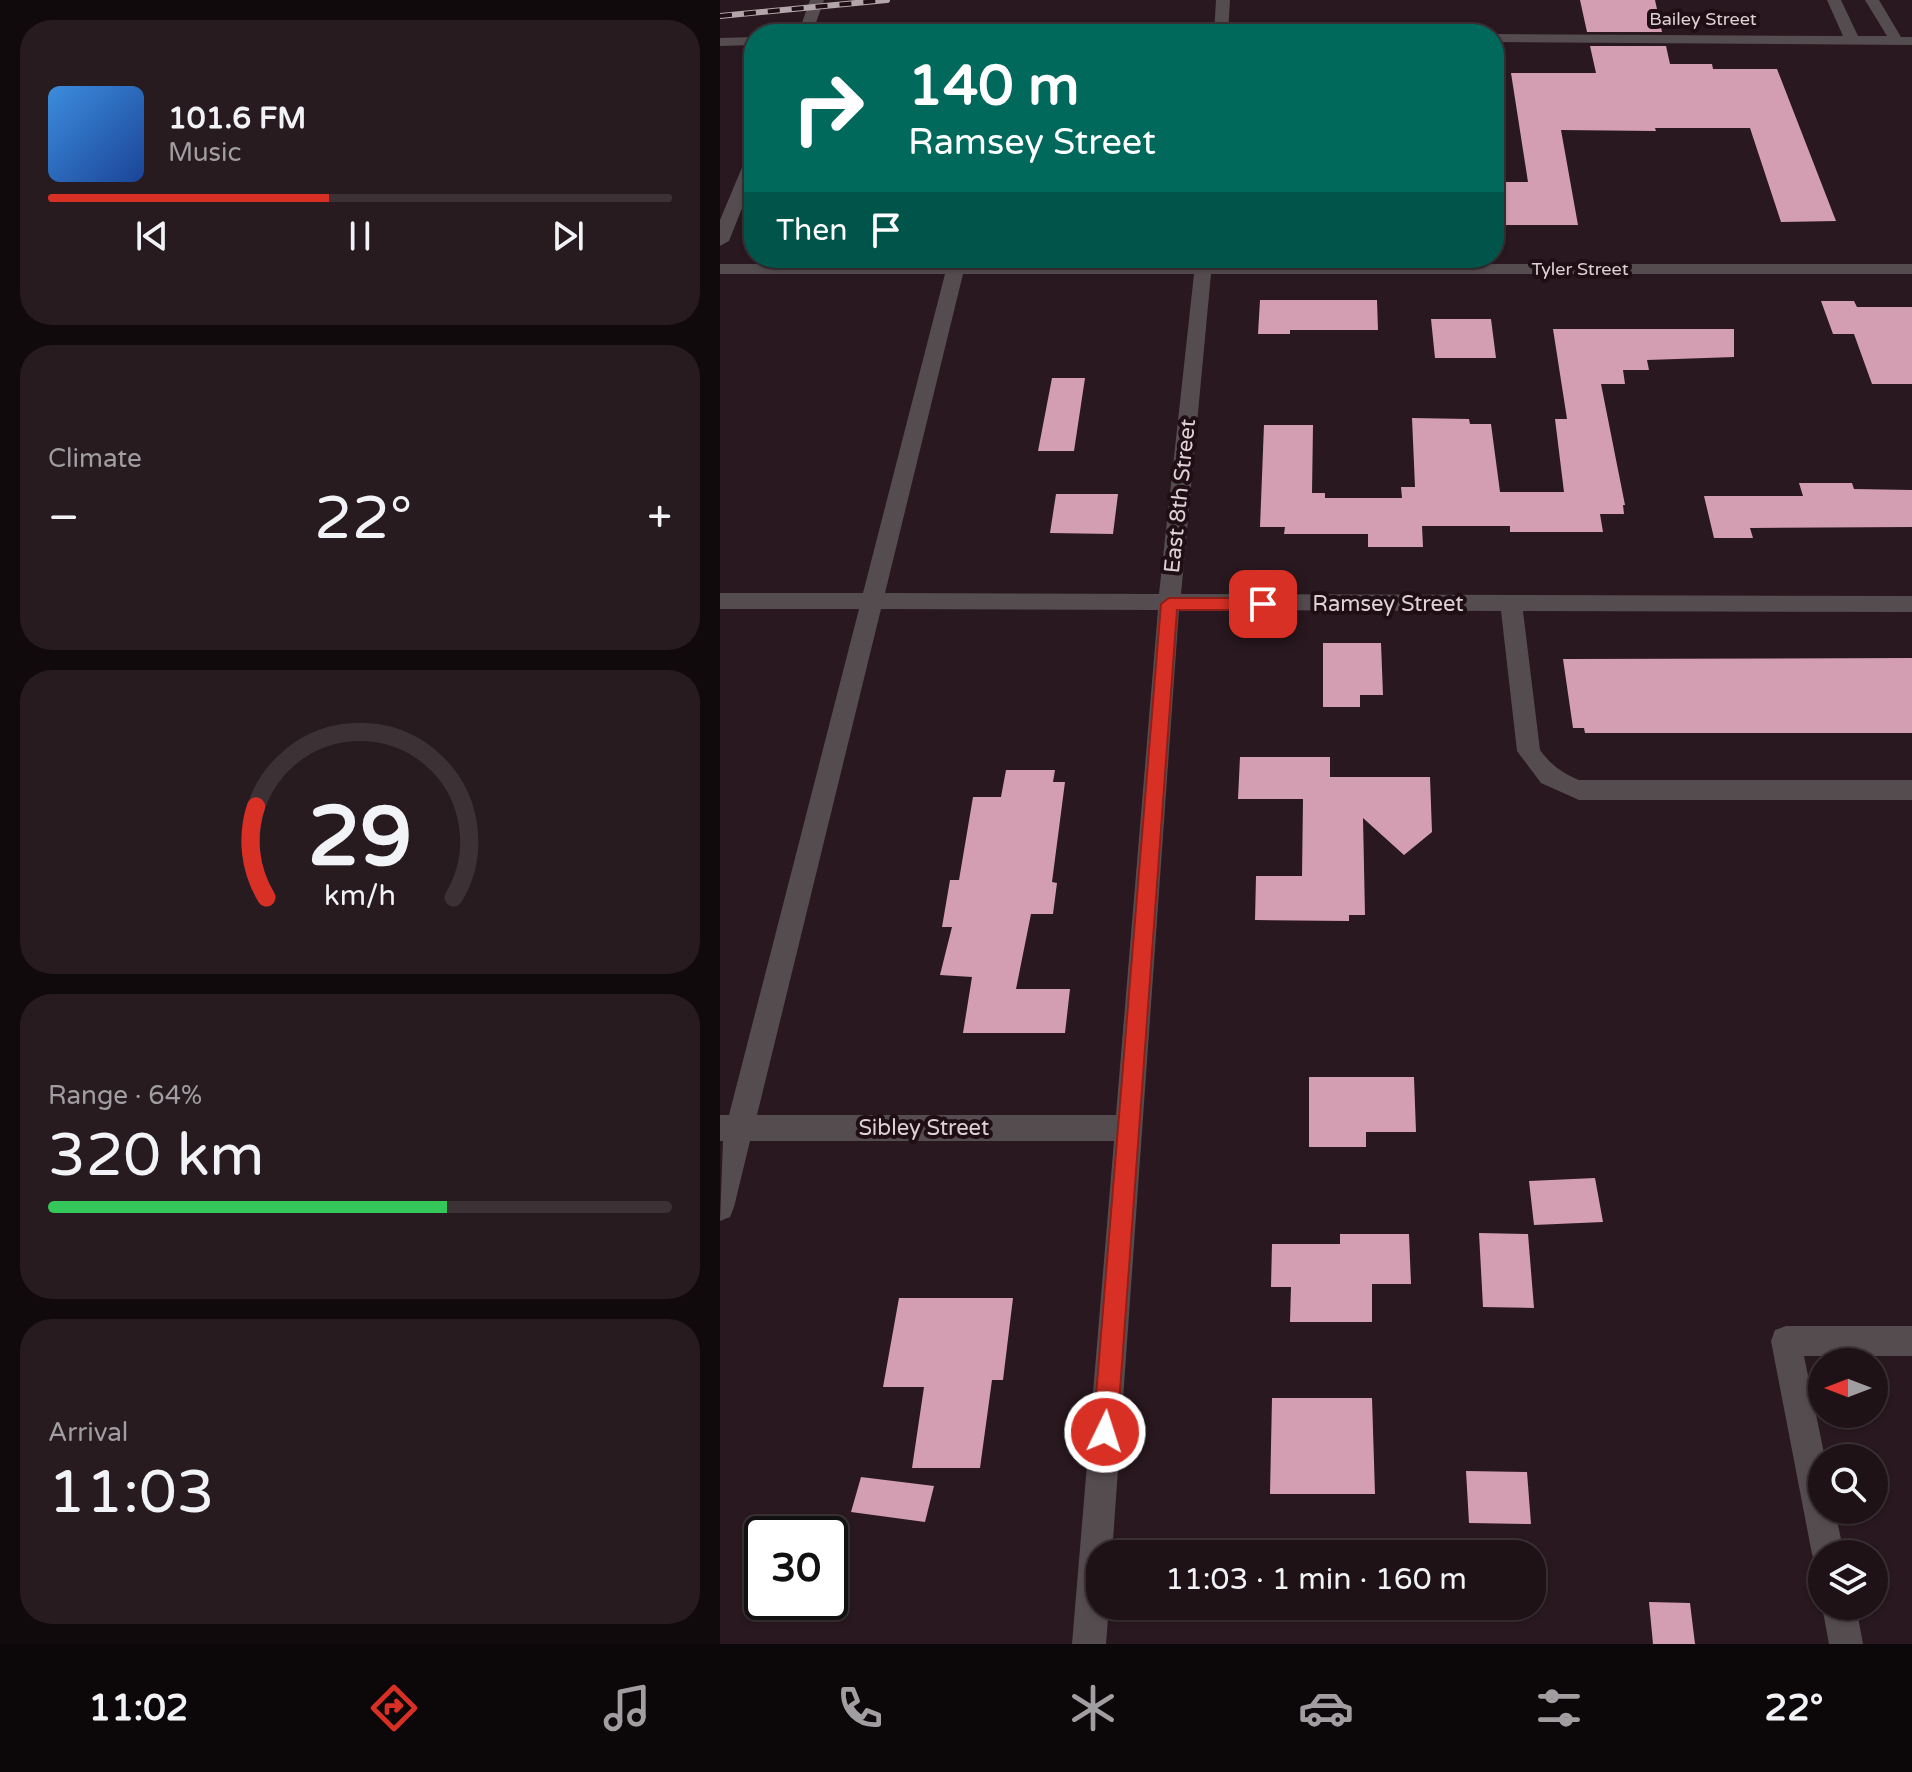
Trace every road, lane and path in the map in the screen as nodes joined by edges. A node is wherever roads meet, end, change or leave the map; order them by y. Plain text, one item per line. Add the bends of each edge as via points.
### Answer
1 (817, 0) edge
2 (1223, 0) edge
3 (1834, 0) edge
4 (1872, 0) edge
5 (809, 24) edge
6 (1222, 24) edge
7 (1504, 38) edge
8 (1852, 40) junction
9 (1896, 40) junction
10 (744, 41) edge
11 (1912, 41) edge
12 (720, 42) edge
13 (744, 182) edge
14 (720, 241) edge
15 (1504, 266) edge
16 (760, 268) edge
17 (956, 268) edge
18 (1203, 268) edge
19 (720, 269) edge
20 (1912, 269) edge
21 (720, 601) edge
22 (870, 601) junction
23 (1169, 604) junction
24 (1511, 604) junction
25 (1912, 604) edge
26 (1912, 790) edge
27 (730, 1128) edge
28 (1128, 1128) junction
29 (720, 1207) edge
30 (1912, 1341) edge
31 (1825, 1540) edge
32 (1842, 1620) edge
33 (1089, 1644) edge
34 (1846, 1644) edge

1 - 5 street
2 - 6 street
3 - 8 street
4 - 9 street
7 - 8 street, Bailey Street
8 - 9 street, Bailey Street
9 - 11 street, Bailey Street
10 - 12 street
13 - 14 street
15 - 20 street, Tyler Street
16 - 19 street, Tyler Street
17 - 22 street
18 - 23 street, East 8th Street
21 - 22 street, Ramsey Street
22 - 23 street, Ramsey Street
22 - 27 street
23 - 24 street, Ramsey Street
23 - 28 street, East 8th Street
24 - 25 street, Ramsey Street
24 - 26 street via 1529,751 1555,783 1579,790
27 - 28 street, Sibley Street
27 - 29 street
28 - 33 street, East 8th Street
30 - 31 street via 1786,1341
32 - 34 street

